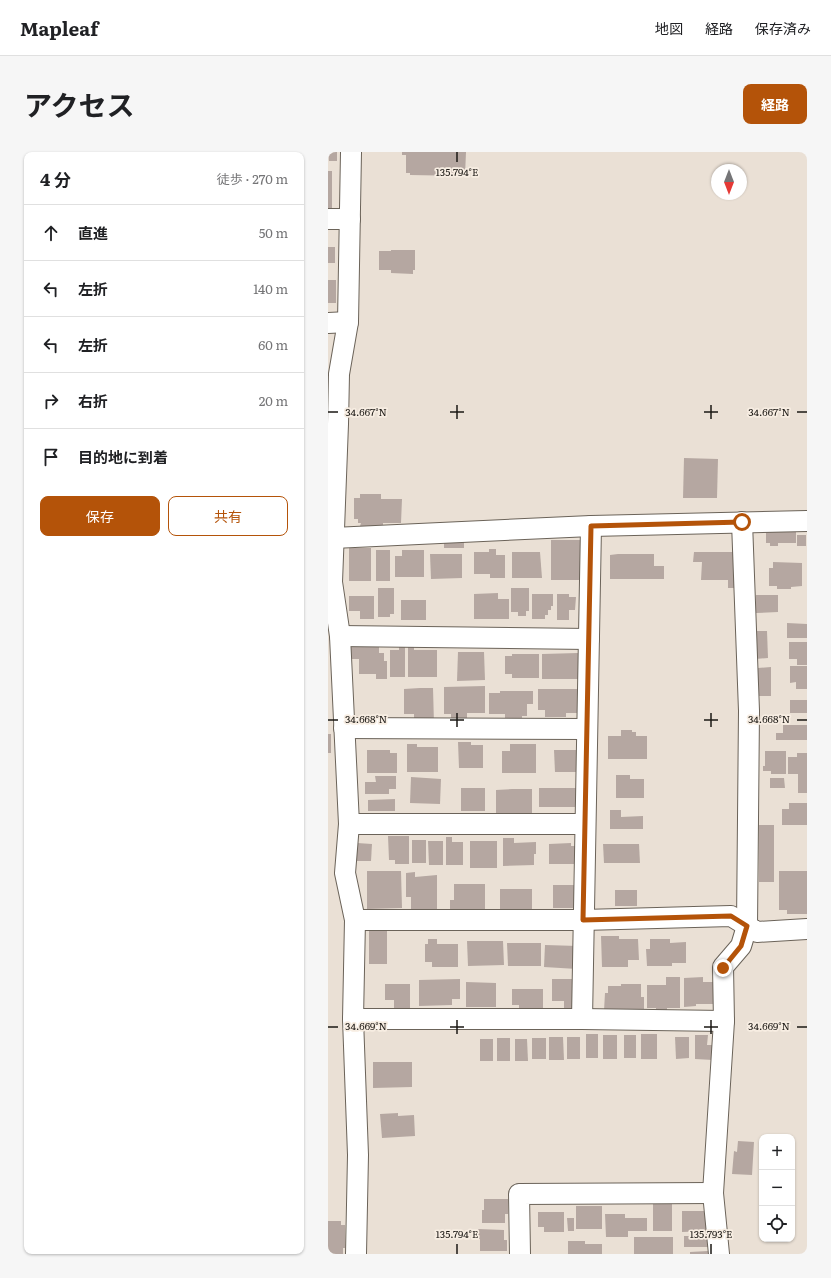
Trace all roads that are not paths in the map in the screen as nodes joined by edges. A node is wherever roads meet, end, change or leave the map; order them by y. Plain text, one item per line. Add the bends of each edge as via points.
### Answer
1 (351, 152) edge
2 (328, 219) edge
3 (350, 219) junction
4 (348, 322) junction
5 (328, 323) edge
6 (333, 424) edge
7 (807, 521) edge
8 (742, 522) junction
9 (591, 526) junction
10 (332, 531) edge
11 (340, 636) junction
12 (589, 638) junction
13 (335, 671) edge
14 (344, 728) junction
15 (587, 729) junction
16 (349, 824) junction
17 (585, 824) junction
18 (355, 920) junction
19 (583, 920) junction
20 (747, 926) junction
21 (807, 929) edge
22 (353, 1019) junction
23 (582, 1019) junction
24 (724, 1021) junction
25 (713, 1193) junction
26 (356, 1254) edge
27 (520, 1254) edge
28 (719, 1254) edge

1 - 3 street
2 - 3 street
3 - 4 street
4 - 5 street
4 - 6 street via 338,374
6 - 10 street
7 - 8 street
8 - 9 street
8 - 20 street via 749,711
9 - 10 street
9 - 12 street
10 - 11 street via 332,582
11 - 12 street
11 - 13 street
12 - 15 street
13 - 14 street
14 - 15 street
14 - 16 street
15 - 17 street
16 - 17 street
16 - 18 street via 345,873
17 - 19 street
18 - 19 street
18 - 22 street
19 - 20 street via 731,916
19 - 23 street
20 - 21 street via 757,932
20 - 24 street via 741,946 723,968
22 - 23 street
22 - 26 street via 358,1156
23 - 24 street
24 - 25 street
25 - 27 street via 520,1194
25 - 28 street

